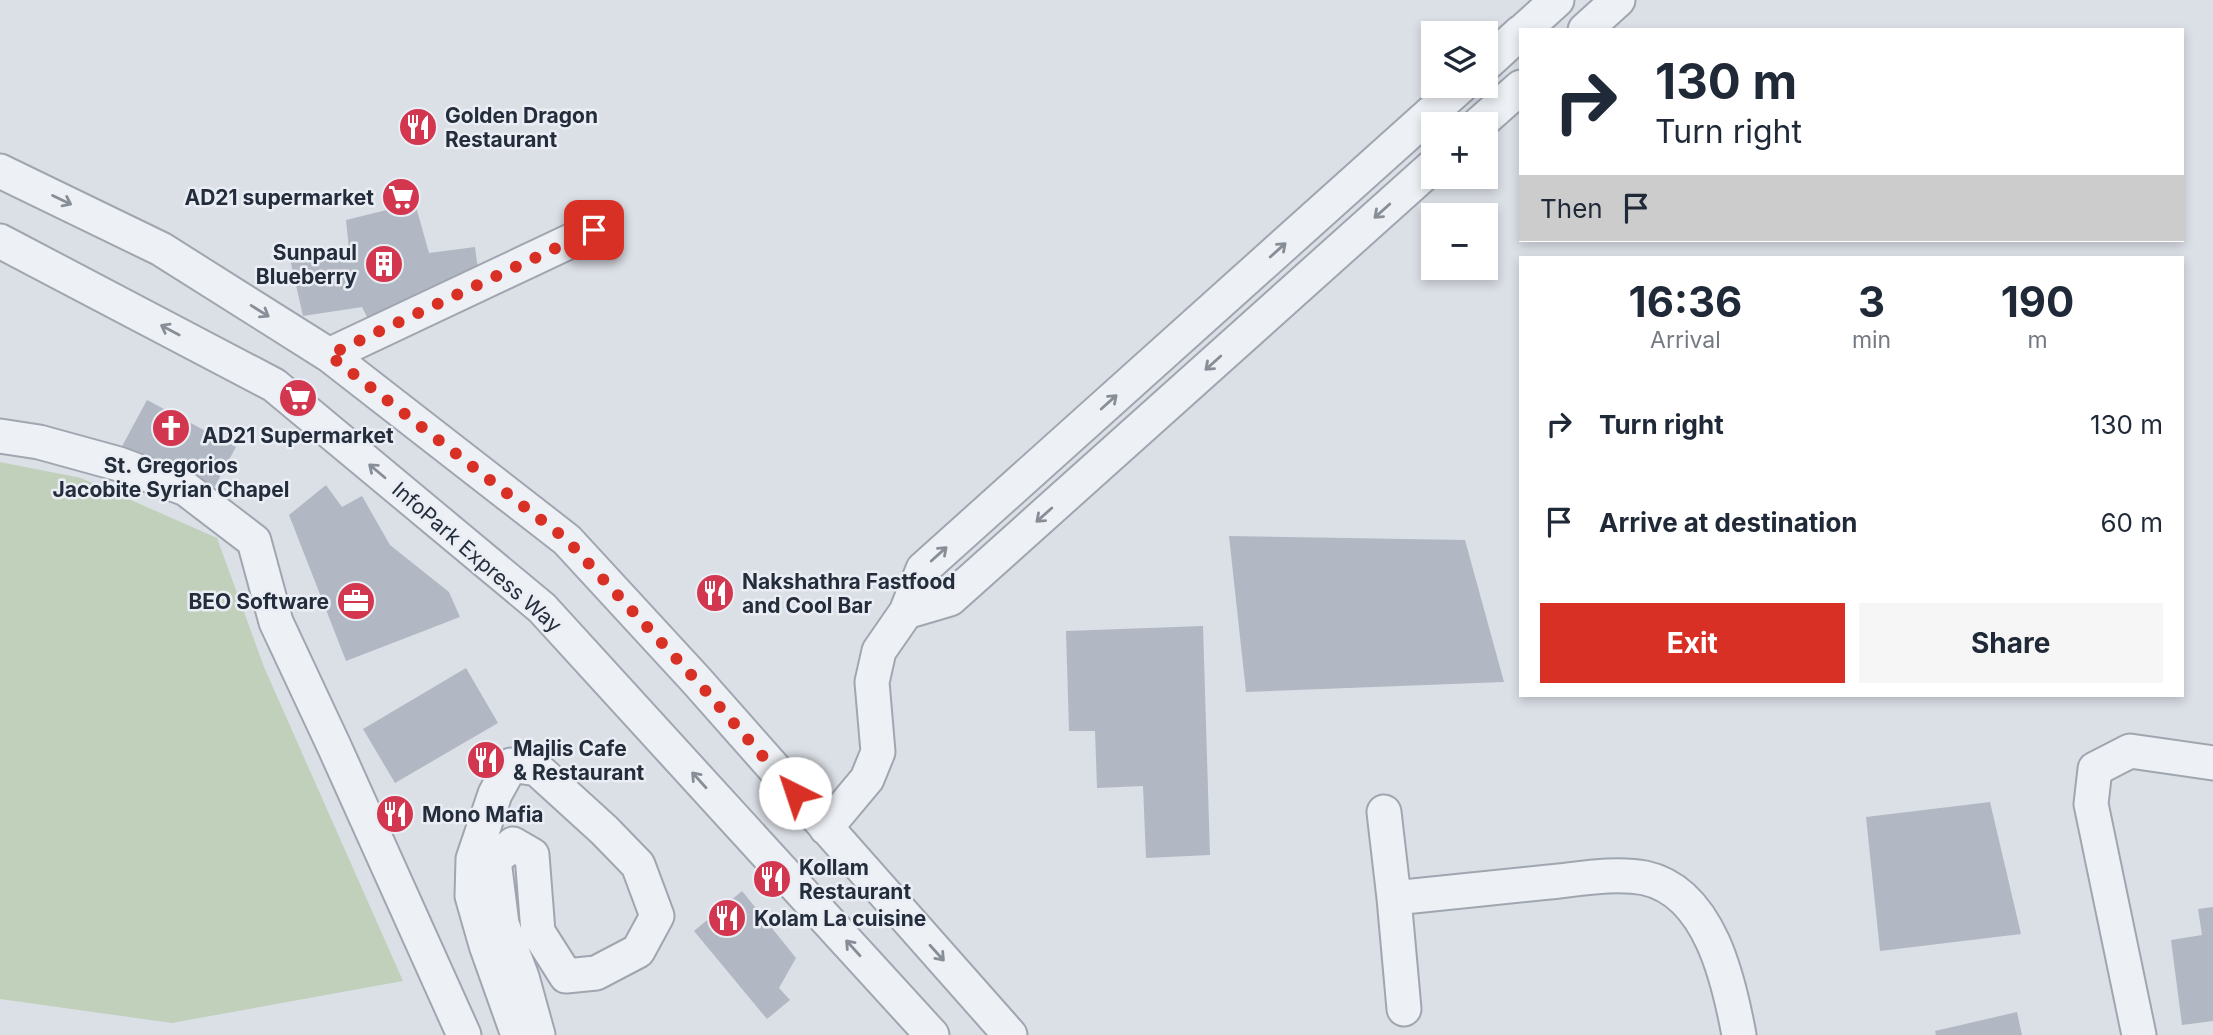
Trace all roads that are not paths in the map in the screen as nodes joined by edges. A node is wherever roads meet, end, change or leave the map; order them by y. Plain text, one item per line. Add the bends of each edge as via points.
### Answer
1 (1557, 0) edge
2 (1618, 0) edge
3 (1525, 28) edge
4 (1587, 28) edge
5 (1519, 34) edge
6 (1498, 53) edge
7 (1519, 89) edge
8 (1448, 98) edge
9 (1493, 112) edge
10 (0, 171) edge
11 (1421, 177) edge
12 (594, 230) dead end
13 (0, 241) edge
14 (329, 355) junction
15 (0, 436) edge
16 (906, 612) junction
17 (2213, 763) edge
18 (1384, 812) dead end
19 (826, 828) junction
20 (1394, 898) junction
21 (1404, 1009) dead end
22 (464, 1035) edge
23 (518, 1035) edge
24 (538, 1035) edge
25 (932, 1035) edge
26 (1010, 1035) edge
27 (1739, 1035) edge
28 (2139, 1035) edge

1 - 3 street
2 - 4 street
5 - 6 street
7 - 9 street
16 -> 8 street via 923,569
10 -> 14 street via 161,249
11 -> 16 street via 950,599
12 - 14 street
25 -> 13 street, InfoPark Express Way via 542,608 274,385
14 - 19 street via 567,540
15 - 22 street via 119,464 186,489 254,541 276,622
16 - 19 street via 879,651 872,682 878,752 867,779
17 - 28 street via 2130,751 2095,769 2091,804
18 - 20 street
19 -> 26 street
20 - 21 street
20 - 27 street via 1607,876 1646,878 1690,906 1714,942
23 - 24 street via 472,896 473,859 495,794 511,765 537,769 638,865 657,916 638,951 596,973 566,976 538,932 532,855 513,844 494,860 502,924

